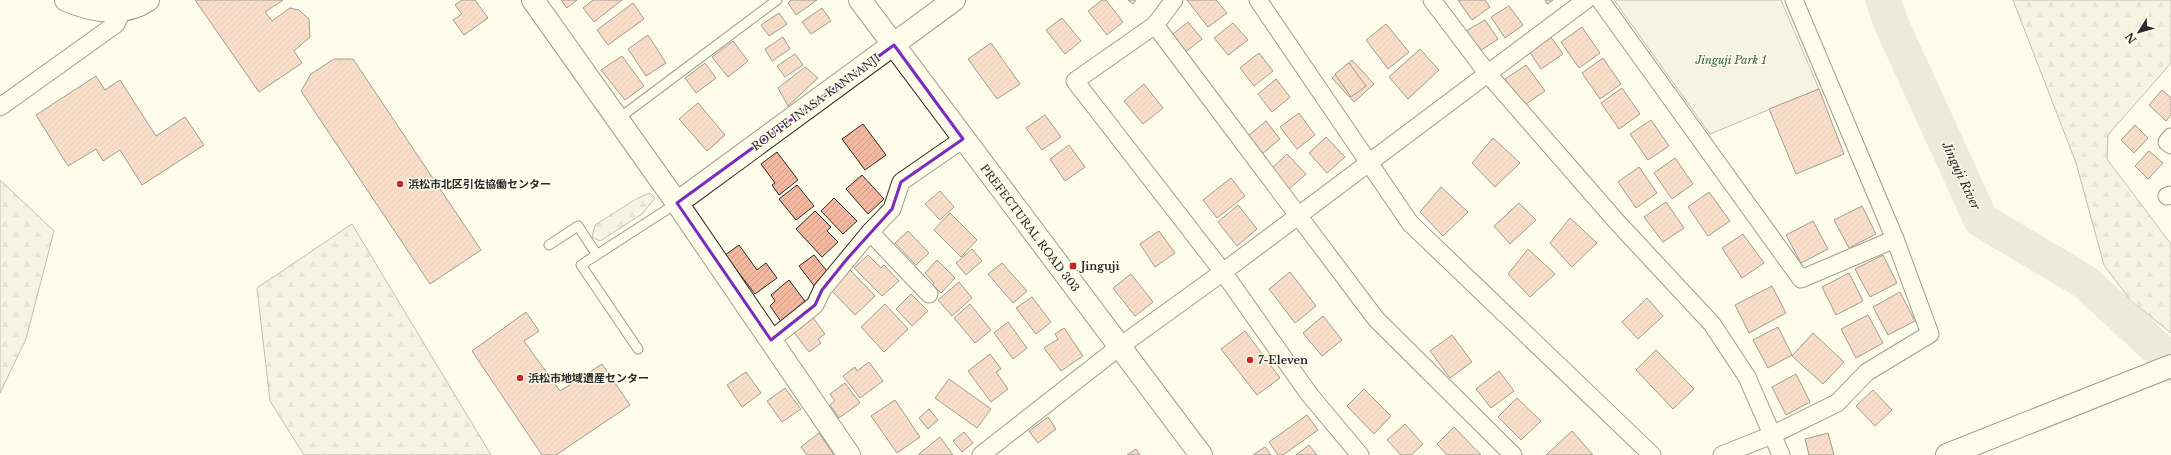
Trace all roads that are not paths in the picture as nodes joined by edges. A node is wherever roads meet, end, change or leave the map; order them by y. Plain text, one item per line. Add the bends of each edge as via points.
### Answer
1 (66, 0) edge
2 (148, 0) edge
3 (533, 0) edge
4 (777, 0) edge
5 (860, 0) edge
6 (954, 0) edge
7 (1174, 0) edge
8 (1258, 0) edge
9 (1432, 0) edge
10 (1586, 0) edge
11 (1600, 0) edge
12 (1794, 0) edge
13 (123, 9) junction
14 (1155, 25) junction
15 (894, 45) junction
16 (1488, 74) junction
17 (0, 107) edge
18 (618, 119) junction
19 (2171, 137) edge
20 (963, 139) junction
21 (2171, 145) edge
22 (1369, 164) junction
23 (677, 203) junction
24 (1299, 214) junction
25 (870, 232) junction
26 (1894, 239) junction
27 (549, 245) dead end
28 (597, 255) junction
29 (1223, 272) junction
30 (929, 294) dead end
31 (771, 340) junction
32 (1119, 347) junction
33 (638, 349) dead end
34 (2171, 366) edge
35 (1772, 435) junction
36 (849, 455) edge
37 (981, 455) edge
38 (1201, 455) edge
39 (1360, 455) edge
40 (1513, 455) edge
41 (1652, 455) edge
42 (1722, 455) edge
43 (1781, 455) edge
44 (1947, 455) edge

1 - 13 main road via 84,8 116,12
2 - 13 main road
3 - 18 main road
4 - 18 lane
5 - 15 main road, PREFECTURAL ROAD 303
6 - 15 main road, ROUTE INASA-KANNANJI
7 - 14 street
8 - 22 street
9 - 16 street
10 - 16 street
11 - 26 street via 1801,279
12 - 26 street
13 - 17 street via 116,24
14 - 24 street
14 - 29 street via 1075,81
15 - 20 main road, PREFECTURAL ROAD 303
15 - 23 main road, ROUTE INASA-KANNANJI
16 - 22 street
16 - 35 street via 1617,222 1712,324 1747,377
18 - 23 main road
19 - 21 street via 2167,142
20 - 25 street via 901,182 892,209
20 - 32 main road, PREFECTURAL ROAD 303
22 - 24 street
22 - 41 street via 1410,223
23 - 28 lane
23 - 31 main road
24 - 29 street
24 - 40 street via 1376,319
25 - 30 street
25 - 31 street via 822,290 815,306
26 - 35 street via 1930,334 1867,372 1837,402
27 - 28 lane via 578,226
28 - 33 lane via 581,265
29 - 32 street
29 - 39 street via 1309,394
31 - 36 main road
32 - 37 street
32 - 38 main road, PREFECTURAL ROAD 303
34 - 44 main road
35 - 42 street
35 - 43 street

